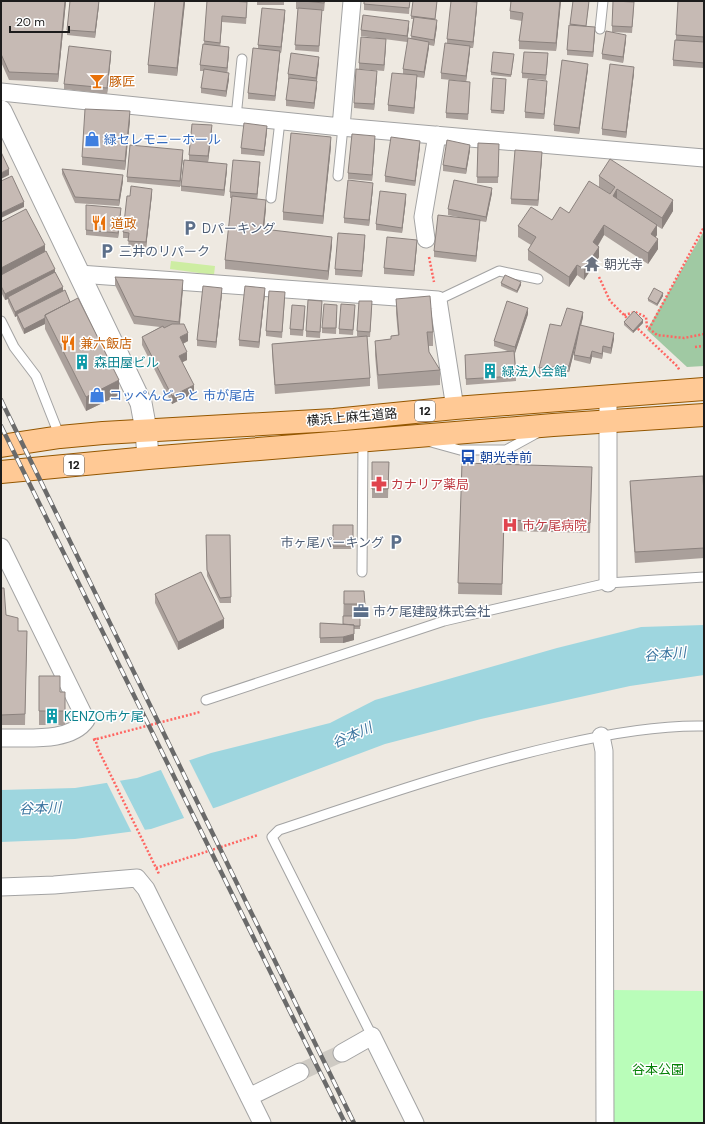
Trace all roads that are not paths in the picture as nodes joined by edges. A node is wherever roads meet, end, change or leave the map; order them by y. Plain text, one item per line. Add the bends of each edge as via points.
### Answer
1 (352, 1) edge
2 (603, 1) edge
3 (600, 29) dead end
4 (242, 59) dead end
5 (1, 92) edge
6 (1, 111) edge
7 (236, 117) junction
8 (280, 121) junction
9 (342, 127) junction
10 (438, 135) junction
11 (704, 158) edge
12 (338, 176) dead end
13 (271, 198) dead end
14 (426, 239) road end
15 (79, 274) junction
16 (538, 280) dead end
17 (438, 300) junction
18 (1, 321) edge
19 (704, 389) edge
20 (608, 397) junction
21 (455, 408) junction
22 (704, 415) edge
23 (608, 421) junction
24 (146, 430) junction
25 (60, 437) junction
26 (363, 442) junction
27 (1, 446) edge
28 (148, 458) junction
29 (1, 472) edge
30 (1, 547) edge
31 (362, 572) dead end
32 (704, 577) edge
33 (608, 583) junction
34 (206, 700) dead end
35 (704, 726) edge
36 (601, 736) junction
37 (1, 738) edge
38 (1, 886) edge
39 (372, 1036) junction
40 (342, 1053) tunnel mouth
41 (300, 1072) tunnel mouth
42 (249, 1097) junction
43 (262, 1123) edge
44 (415, 1123) edge
45 (605, 1123) edge

1 - 9 street
2 - 3 lane
4 - 7 lane
5 - 7 street
6 - 15 street
7 - 8 street
8 - 9 street
8 - 13 lane
9 - 10 street
9 - 12 lane
10 - 11 street
10 - 14 street via 423,217
15 - 17 street
15 - 24 street via 141,403
16 - 17 lane via 499,271
17 - 21 street
18 - 25 lane via 14,347 36,376
19 - 20 main road, 横浜上麻生道路 / 12
20 - 21 main road, 横浜上麻生道路 / 12
20 - 23 street
21 - 24 main road, 横浜上麻生道路 / 12 via 334,420
22 - 23 main road, 横浜上麻生道路 / 12
23 - 26 main road, 横浜上麻生道路 / 12
23 - 33 street
24 - 25 main road, 横浜上麻生道路 / 12
24 - 28 street
25 - 27 main road, 横浜上麻生道路 / 12
26 - 28 main road, 横浜上麻生道路 / 12
26 - 31 lane
28 - 29 main road, 横浜上麻生道路 / 12
30 - 37 street via 86,720 81,727 67,734
32 - 33 lane
33 - 34 lane via 444,621
35 - 36 lane via 683,725
36 - 39 lane via 516,755 431,779 279,830 272,837
36 - 45 street via 604,758
38 - 42 street via 54,885 137,878 146,889
39 - 40 street
39 - 44 street
41 - 42 street
42 - 43 street

